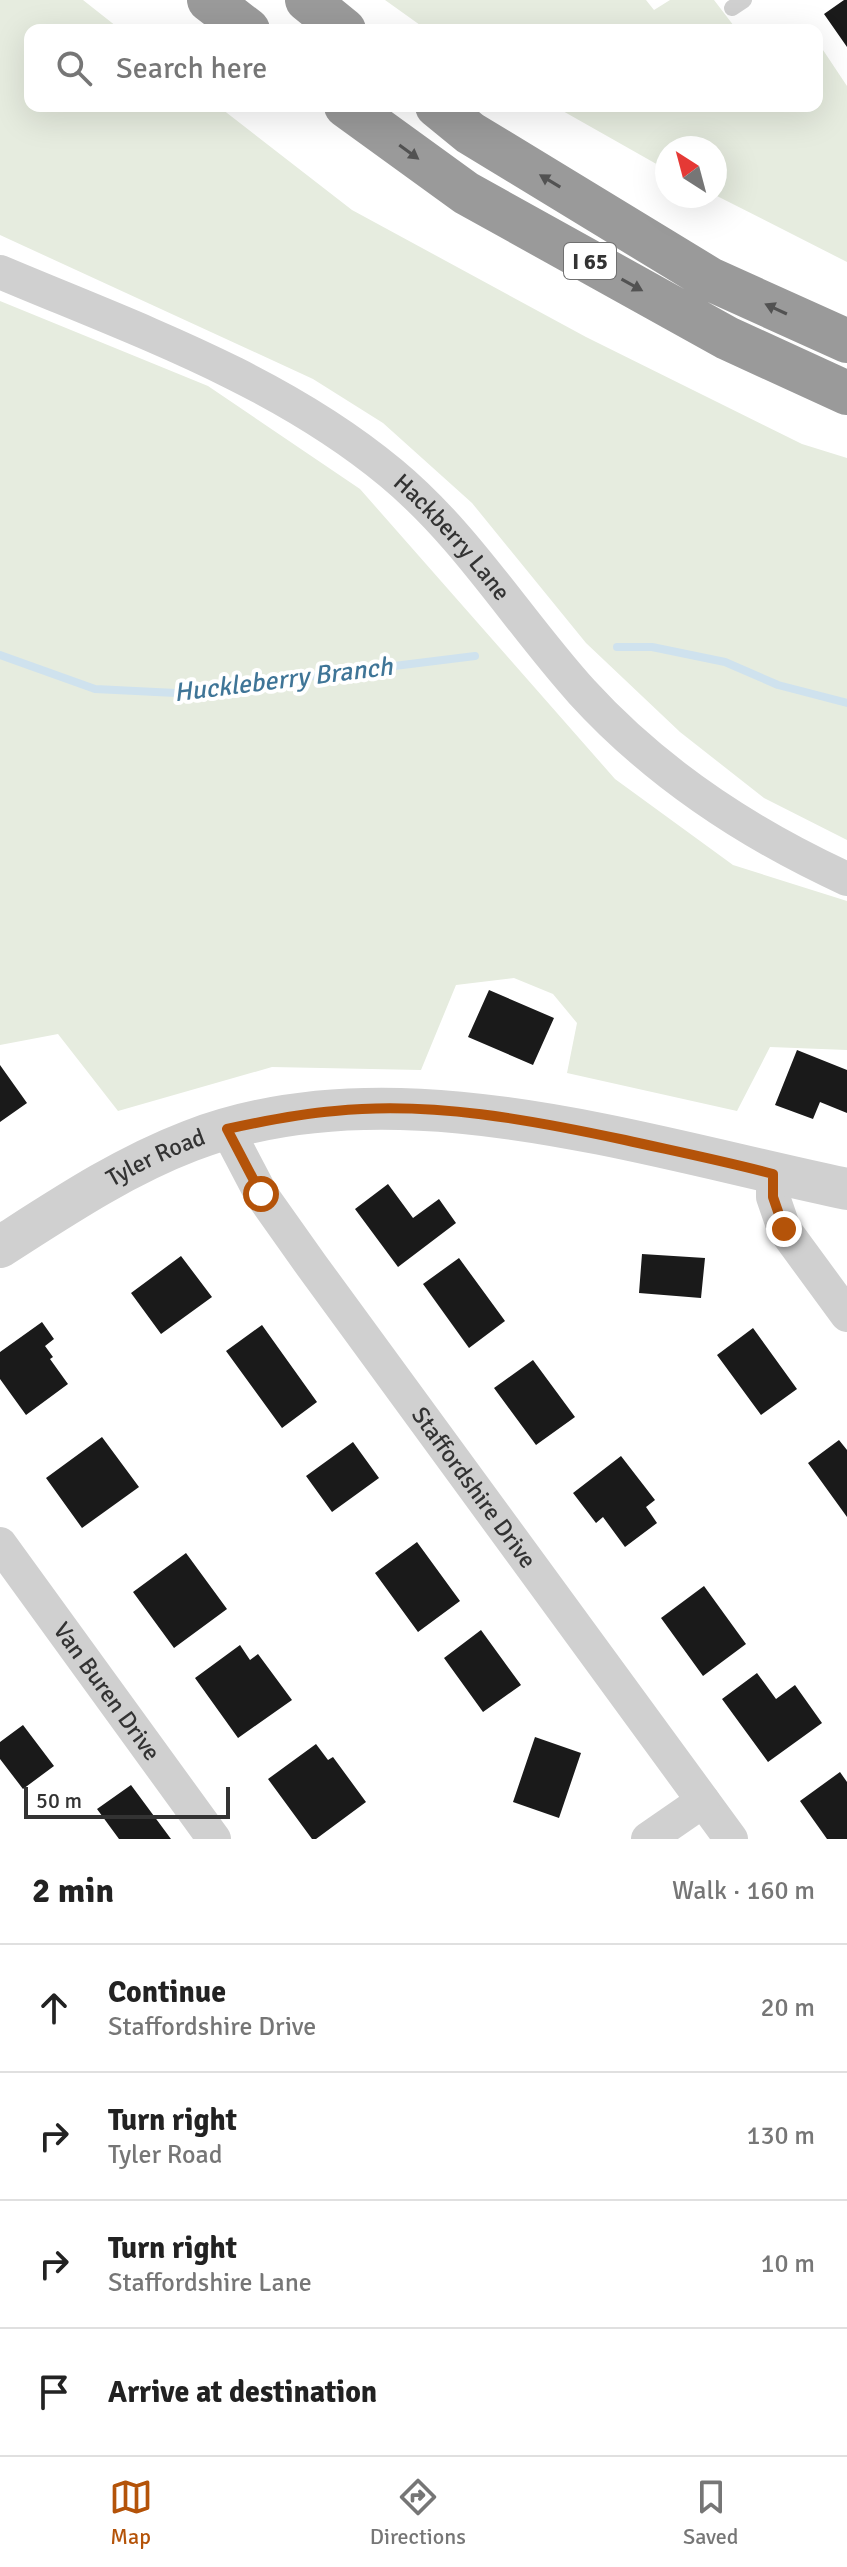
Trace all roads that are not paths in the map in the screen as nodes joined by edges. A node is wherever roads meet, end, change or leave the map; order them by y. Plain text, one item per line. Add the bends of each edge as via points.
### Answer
1 (209, 0) edge
2 (307, 0) edge
3 (240, 24) edge
4 (337, 24) edge
5 (354, 112) edge
6 (444, 112) edge
7 (0, 272) edge
8 (847, 341) edge
9 (847, 393) edge
10 (847, 879) edge
11 (227, 1129) junction
12 (773, 1174) junction
13 (847, 1189) edge
14 (0, 1247) edge
15 (847, 1315) edge
16 (0, 1544) edge
17 (703, 1801) junction
18 (214, 1839) edge
19 (648, 1839) edge
20 (731, 1839) edge

1 - 3 highway
2 - 4 highway
5 -> 9 highway, I 65 via 466,193 727,338
8 -> 6 highway, I 65 via 710,279 470,133
7 - 10 street, Hackberry Lane via 254,383 339,432 441,519 582,692 622,731 728,814
11 - 12 street, Tyler Road via 337,1110 470,1113 572,1129
11 - 14 street, Tyler Road via 143,1161
11 - 17 street, Staffordshire Drive via 261,1194 312,1266
12 - 13 street, Tyler Road
12 - 15 street via 773,1197 784,1229
16 - 18 street, Van Buren Drive
17 - 19 street
17 - 20 street, Staffordshire Drive

